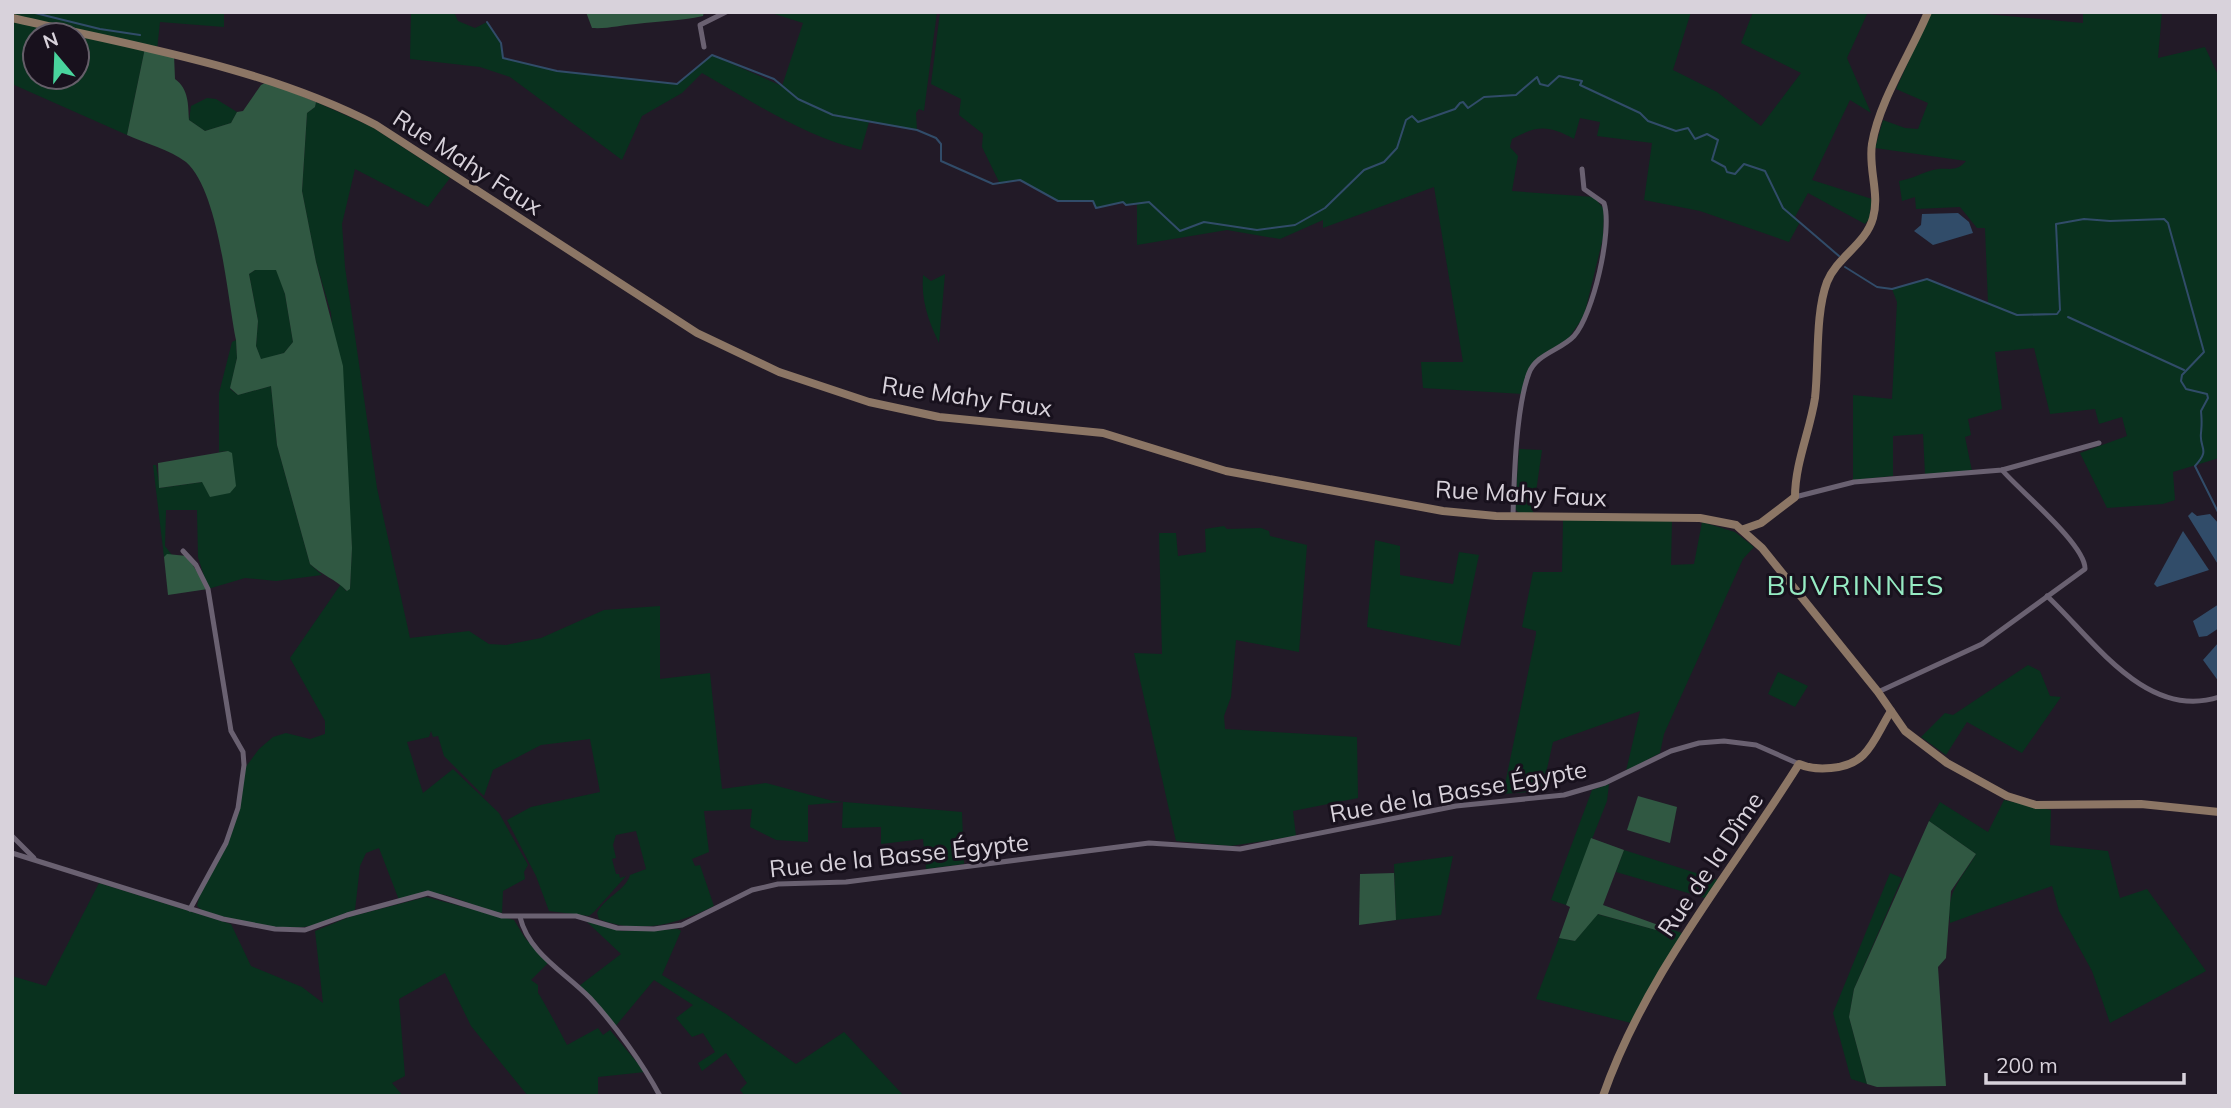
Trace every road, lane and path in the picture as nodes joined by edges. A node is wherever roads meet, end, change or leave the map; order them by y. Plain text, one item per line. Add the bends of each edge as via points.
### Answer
1 (726, 12) edge
2 (1928, 12) edge
3 (12, 18) edge
4 (704, 47) dead end
5 (1583, 169) dead end
6 (2099, 443) dead end
7 (2002, 470) junction
8 (1795, 497) junction
9 (1513, 516) junction
10 (1744, 529) junction
11 (183, 551) dead end
12 (2048, 596) junction
13 (1878, 692) junction
14 (2219, 697) edge
15 (1891, 711) junction
16 (1799, 764) junction
17 (2219, 812) edge
18 (12, 836) edge
19 (12, 853) edge
20 (35, 860) junction
21 (190, 909) junction
22 (520, 917) junction
23 (660, 1096) edge
24 (1602, 1096) edge

1 - 4 street via 700,25
2 - 8 street via 1874,136 1873,220 1826,285 1815,399
3 - 9 street, Rue Mahy Faux via 157,50 335,105 376,125 697,333 813,385 932,416 1103,433 1202,466 1279,481 1443,511
5 - 9 street via 1584,189 1599,198 1606,210 1604,244 1589,307 1578,331 1540,359 1528,376
6 - 7 street
7 - 8 street via 1854,482
7 - 12 street via 2063,531 2086,566
8 - 10 street via 1761,523
9 - 10 street, Rue Mahy Faux via 1700,518
10 - 13 street
11 - 21 street via 208,589 230,724 244,765 242,793 226,843
12 - 13 street via 1982,645
12 - 14 street via 2146,690 2189,701
13 - 15 street
15 - 16 street via 1856,763 1821,769
15 - 17 street via 1931,753 2020,801 2051,807 2141,804
16 - 22 street, Rue de la Basse Égypte via 1756,745 1708,741 1671,751 1585,790 1456,806 1240,849 1149,843 846,882 778,884 752,890 690,922 664,928 617,928 576,916
16 - 24 street, Rue de la Dîme via 1676,948 1636,1020
18 - 20 street
19 - 20 street, Rue de la Basse Égypte
20 - 21 street, Rue de la Basse Égypte
21 - 22 street, Rue de la Basse Égypte via 246,925 305,930 428,893 493,914
22 - 23 street via 529,941 596,1005 642,1064

